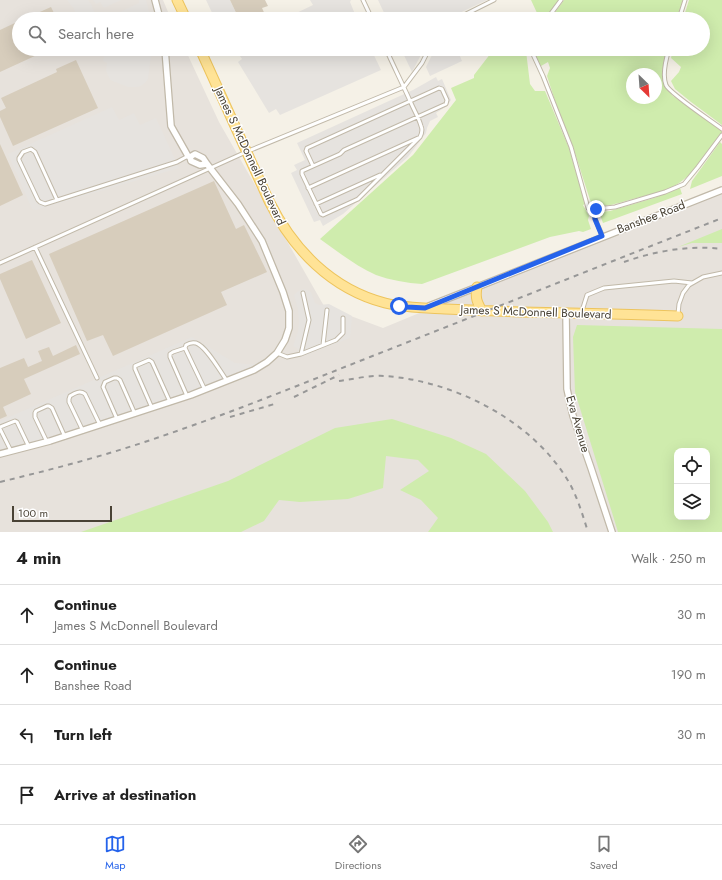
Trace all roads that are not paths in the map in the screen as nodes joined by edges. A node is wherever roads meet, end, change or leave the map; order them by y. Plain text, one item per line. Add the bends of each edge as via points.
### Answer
1 (155, 0) edge
2 (177, 0) edge
3 (363, 0) edge
4 (494, 0) edge
5 (562, 0) edge
6 (685, 0) edge
7 (158, 12) edge
8 (183, 12) edge
9 (369, 12) edge
10 (470, 12) edge
11 (553, 12) edge
12 (681, 12) edge
13 (166, 56) edge
14 (203, 56) edge
15 (389, 56) edge
16 (426, 56) edge
17 (534, 56) edge
18 (667, 56) edge
19 (404, 87) junction
20 (410, 101) junction
21 (417, 117) junction
22 (722, 129) edge
23 (722, 135) edge
24 (420, 137) junction
25 (246, 152) junction
26 (189, 157) junction
27 (208, 166) junction
28 (313, 166) junction
29 (383, 174) junction
30 (308, 188) junction
31 (722, 190) edge
32 (57, 200) junction
33 (316, 204) junction
34 (594, 208) junction
35 (602, 236) junction
36 (35, 247) junction
37 (0, 263) edge
38 (722, 273) edge
39 (692, 284) junction
40 (477, 287) junction
41 (303, 294) dead end
42 (425, 308) junction
43 (327, 310) dead end
44 (482, 311) junction
45 (566, 313) junction
46 (581, 313) junction
47 (678, 316) joint
48 (343, 318) dead end
49 (323, 345) junction
50 (185, 348) junction
51 (277, 353) junction
52 (301, 354) junction
53 (96, 378) dead end
54 (227, 381) junction
55 (205, 390) junction
56 (188, 396) junction
57 (170, 402) junction
58 (152, 408) junction
59 (135, 414) junction
60 (117, 419) junction
61 (100, 425) junction
62 (0, 428) edge
63 (83, 431) junction
64 (65, 437) junction
65 (47, 442) junction
66 (29, 447) junction
67 (10, 451) junction
68 (0, 454) edge
69 (612, 532) edge

1 - 7 street
2 - 8 main road
3 - 9 lane
4 - 10 lane
5 - 11 lane
6 - 12 lane
13 - 26 street via 171,126
14 - 25 main road, James S McDonnell Boulevard
15 - 19 lane
16 - 19 lane
17 - 34 lane via 571,147 588,208
18 - 22 lane via 664,70 666,86
19 - 20 lane
19 - 25 lane
20 - 21 lane
20 - 21 lane via 439,88 447,100 446,104
20 - 28 lane via 307,148
21 - 24 lane via 421,126
21 - 28 lane
23 - 34 lane via 684,184 615,207
24 - 29 lane
24 - 30 lane
25 - 27 lane
25 - 42 main road, James S McDonnell Boulevard via 280,223 316,266 364,296 385,303
26 - 27 street via 195,154 203,158
26 - 32 lane
27 - 36 lane
27 - 51 street via 238,204 262,241 290,311 289,328
28 - 30 lane via 302,171
29 - 33 lane
29 - 33 lane via 358,199 323,215
30 - 33 lane
31 - 35 street, Banshee Road
32 - 32 lane via 45,204 38,200 19,158 23,152 30,149 35,152
34 - 35 lane via 595,219
35 - 40 street, Banshee Road
36 - 37 lane
36 - 53 lane
38 - 39 lane via 703,277
39 - 46 lane via 674,281 604,288 587,295
39 - 47 lane via 683,293
40 - 42 street, Banshee Road
40 - 44 main road via 475,295
41 - 52 lane via 309,320
42 - 44 main road, James S McDonnell Boulevard
43 - 49 lane
44 - 45 main road, James S McDonnell Boulevard
45 - 46 main road, James S McDonnell Boulevard
45 - 69 street, Eva Avenue via 567,389 573,416
46 - 47 main road, James S McDonnell Boulevard
48 - 49 lane via 343,333 336,340
49 - 52 lane
50 - 54 lane via 191,342 203,346
50 - 55 lane
50 - 56 lane via 172,352 170,357
51 - 52 lane via 287,357
51 - 54 street via 254,370
54 - 55 street
55 - 56 street
56 - 57 street
57 - 58 street
57 - 58 lane via 149,360 135,366 135,370
58 - 59 street
59 - 60 street
59 - 60 lane via 120,380 114,378 105,382 103,387
60 - 61 street
61 - 63 street
61 - 63 lane via 85,394 79,392 70,396 69,402
62 - 66 lane via 17,422
62 - 67 lane
63 - 64 street
64 - 65 street
64 - 65 lane via 52,408 47,406 34,414
65 - 66 street
66 - 67 street
67 - 68 street

